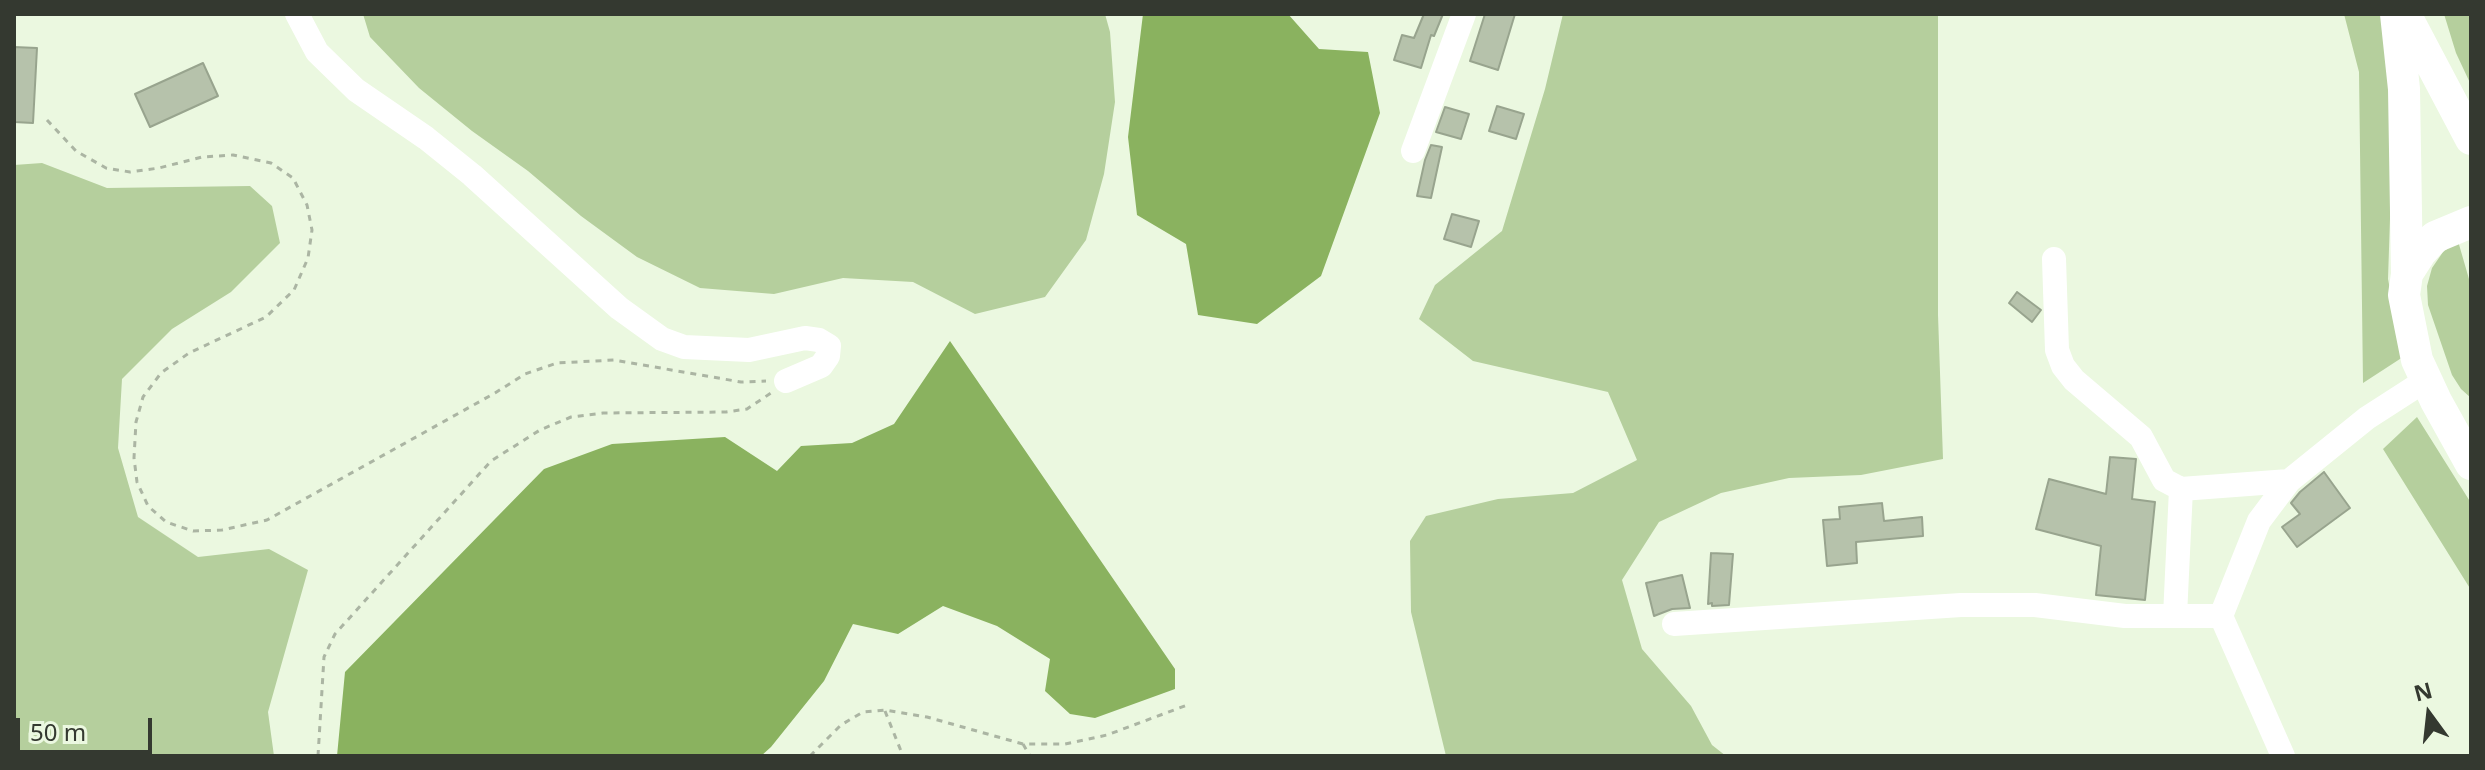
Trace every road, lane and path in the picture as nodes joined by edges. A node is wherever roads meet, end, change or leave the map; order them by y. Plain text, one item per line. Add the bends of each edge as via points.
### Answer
1 (297, 14) edge
2 (1464, 14) edge
3 (2396, 14) edge
4 (2405, 14) edge
5 (47, 120) dead end
6 (2471, 139) edge
7 (1413, 151) dead end
8 (2471, 222) edge
9 (2054, 259) dead end
10 (2407, 274) junction
11 (2426, 380) junction
12 (786, 381) junction
13 (2457, 420) edge
14 (2471, 464) edge
15 (2289, 481) junction
16 (2181, 489) junction
17 (2175, 616) junction
18 (2221, 616) junction
19 (1674, 624) dead end
20 (1190, 704) dead end
21 (885, 710) junction
22 (1023, 744) junction
23 (318, 756) edge
24 (810, 756) edge
25 (903, 756) edge
26 (1030, 756) edge
27 (2283, 756) edge

1 - 12 street via 317,52 356,90 472,175 619,308 662,339 684,347 749,350 805,338 829,346 821,366
2 - 7 street
3 - 10 main road via 2404,89
4 - 6 main road
5 - 12 path via 76,151 106,168 130,172 233,155 271,163 293,178 307,205 312,230 308,258 294,290 266,317 189,353 161,373 143,397 136,422 137,482 148,506 166,522 193,531 267,520 525,374 557,363 614,360 741,382
8 - 10 main road via 2435,237
9 - 16 street via 2057,350 2063,366 2141,437 2164,480
10 - 11 main road via 2406,313
11 - 13 main road
11 - 15 street via 2367,418
12 - 23 path via 747,409 571,417 491,461 335,634 324,657
13 - 14 main road
15 - 16 street
15 - 18 street via 2259,521
16 - 17 street
17 - 18 street
17 - 19 street via 1961,605
18 - 27 street
20 - 22 path via 1107,735 1065,744
21 - 22 path
21 - 24 path via 863,712 841,725
21 - 25 path
22 - 26 path

